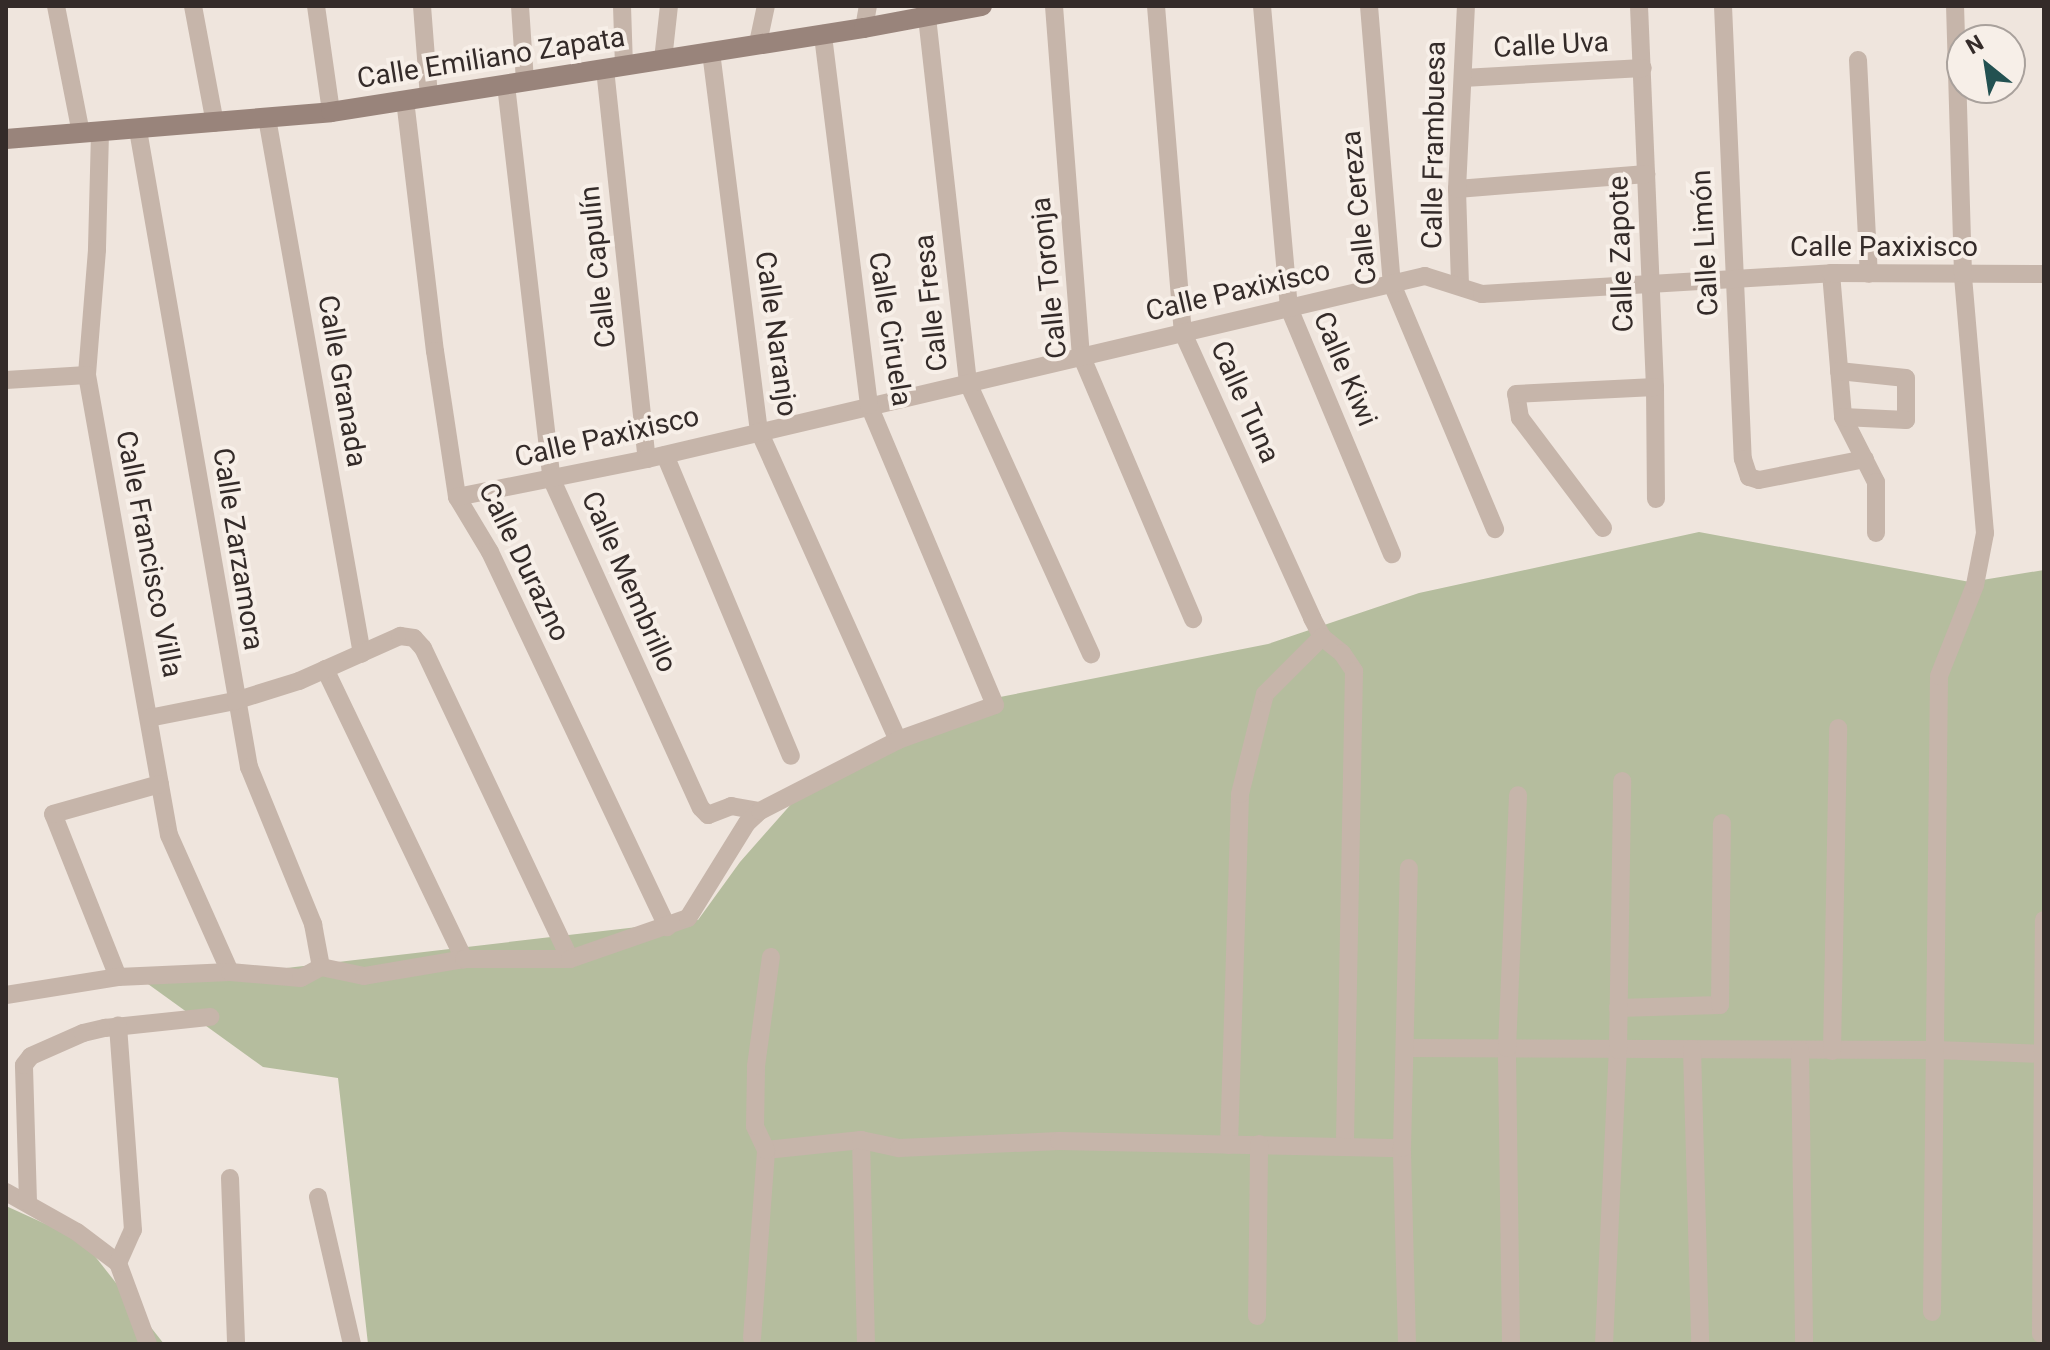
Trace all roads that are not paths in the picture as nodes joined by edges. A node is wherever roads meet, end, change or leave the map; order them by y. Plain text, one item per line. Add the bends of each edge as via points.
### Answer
1 (56, 6) edge
2 (193, 6) edge
3 (316, 6) edge
4 (422, 6) edge
5 (520, 6) edge
6 (622, 6) edge
7 (669, 6) edge
8 (766, 6) edge
9 (868, 6) edge
10 (982, 6) edge
11 (1054, 6) edge
12 (1156, 6) edge
13 (1262, 6) edge
14 (1369, 6) edge
15 (1466, 6) edge
16 (1639, 6) edge
17 (1723, 6) edge
18 (1955, 6) edge
19 (927, 17) junction
20 (864, 28) junction
21 (823, 34) junction
22 (758, 43) junction
23 (711, 52) junction
24 (663, 60) junction
25 (1858, 60) dead end
26 (614, 68) junction
27 (1643, 68) junction
28 (1463, 78) junction
29 (515, 83) junction
30 (429, 97) junction
31 (405, 100) junction
32 (331, 112) junction
33 (267, 118) junction
34 (215, 123) junction
35 (138, 130) junction
36 (91, 133) junction
37 (6, 139) edge
38 (1646, 174) junction
39 (1457, 189) junction
40 (1831, 273) junction
41 (1869, 274) junction
42 (1963, 274) junction
43 (2044, 274) edge
44 (1734, 278) junction
45 (1650, 283) junction
46 (1392, 284) junction
47 (1460, 285) junction
48 (1289, 308) junction
49 (1183, 333) junction
50 (1081, 355) junction
51 (1839, 371) junction
52 (87, 375) junction
53 (6, 380) edge
54 (968, 383) junction
55 (1655, 387) junction
56 (869, 405) junction
57 (1843, 417) junction
58 (759, 431) junction
59 (656, 457) junction
60 (1865, 459) junction
61 (552, 480) junction
62 (457, 497) junction
63 (1656, 499) dead end
64 (1603, 528) dead end
65 (1495, 529) dead end
66 (1876, 533) dead end
67 (1392, 554) dead end
68 (1193, 619) dead end
69 (1322, 637) junction
70 (362, 654) junction
71 (1091, 654) dead end
72 (325, 669) junction
73 (235, 701) junction
74 (149, 718) junction
75 (1838, 728) dead end
76 (898, 740) junction
77 (791, 756) dead end
78 (1622, 781) dead end
79 (160, 784) junction
80 (1518, 795) dead end
81 (760, 811) junction
82 (1722, 823) dead end
83 (1409, 868) dead end
84 (2044, 920) edge
85 (667, 927) junction
86 (771, 957) dead end
87 (464, 959) junction
88 (570, 959) junction
89 (321, 967) junction
90 (230, 972) junction
91 (118, 977) junction
92 (6, 995) edge
93 (1618, 1008) junction
94 (210, 1017) dead end
95 (118, 1026) junction
96 (1405, 1048) junction
97 (1507, 1048) junction
98 (1692, 1049) junction
99 (1618, 1050) junction
100 (1800, 1050) junction
101 (1935, 1050) junction
102 (1832, 1051) junction
103 (2043, 1054) edge
104 (861, 1140) junction
105 (1259, 1144) junction
106 (1229, 1145) junction
107 (1345, 1147) junction
108 (1402, 1148) junction
109 (766, 1150) junction
110 (230, 1178) dead end
111 (6, 1192) edge
112 (318, 1197) dead end
113 (28, 1202) junction
114 (118, 1263) junction
115 (1932, 1312) dead end
116 (1257, 1316) dead end
117 (2041, 1334) dead end
118 (752, 1338) dead end
119 (1511, 1343) edge
120 (148, 1344) edge
121 (236, 1344) edge
122 (352, 1344) edge
123 (866, 1344) edge
124 (1407, 1344) edge
125 (1604, 1344) edge
126 (1700, 1344) edge
127 (1804, 1344) edge

1 - 36 street, Calle Francisco Villa
2 - 34 street
3 - 32 street
4 - 30 street
5 - 29 street, Calle Membrillo
6 - 26 street, Calle Capulín
7 - 24 street
8 - 22 street
9 - 20 street
10 - 19 main road, Calle Emiliano Zapata
11 - 50 street, Calle Toronja
12 - 49 street, Calle Tuna
13 - 48 street, Calle Kiwi
14 - 46 street, Calle Cereza
15 - 28 street, Calle Frambuesa
16 - 27 street, Calle Zapote
17 - 44 street, Calle Limón
18 - 42 street
19 - 20 main road, Calle Emiliano Zapata
19 - 54 street, Calle Fresa
20 - 21 main road, Calle Emiliano Zapata
21 - 22 main road, Calle Emiliano Zapata
21 - 56 street, Calle Ciruela
22 - 23 main road, Calle Emiliano Zapata
23 - 24 main road, Calle Emiliano Zapata
23 - 58 street, Calle Naranjo
24 - 26 main road, Calle Emiliano Zapata
25 - 41 street
26 - 29 main road, Calle Emiliano Zapata
26 - 59 street, Calle Capulín
27 - 28 street, Calle Uva
27 - 38 street, Calle Zapote
28 - 39 street, Calle Frambuesa
29 - 30 main road, Calle Emiliano Zapata
29 - 61 street, Calle Membrillo
30 - 31 main road, Calle Emiliano Zapata
31 - 32 main road, Calle Emiliano Zapata
31 - 62 street, Calle Durazno
32 - 33 main road, Calle Emiliano Zapata
33 - 34 main road, Calle Emiliano Zapata
33 - 70 street, Calle Granada
34 - 35 main road, Calle Emiliano Zapata
35 - 36 main road, Calle Emiliano Zapata
35 - 73 street, Calle Zarzamora
36 - 37 main road, Calle Emiliano Zapata
36 - 52 street, Calle Francisco Villa via 97,250
38 - 39 street
38 - 45 street, Calle Zapote
39 - 47 street, Calle Frambuesa
40 - 41 street, Calle Paxixisco
40 - 44 street, Calle Paxixisco
40 - 51 street
41 - 42 street, Calle Paxixisco
42 - 43 street, Calle Paxixisco
42 - 101 street via 1985,533 1975,585 1939,676
44 - 45 street, Calle Paxixisco
44 - 60 street, Calle Limón via 1743,459 1749,477 1759,480
45 - 47 street, Calle Paxixisco via 1482,294
45 - 55 street, Calle Zapote
46 - 47 street, Calle Paxixisco via 1425,276
46 - 48 street, Calle Paxixisco
46 - 65 street, Calle Cereza
48 - 49 street, Calle Paxixisco
48 - 67 street, Calle Kiwi
49 - 50 street, Calle Paxixisco
49 - 69 street, Calle Tuna
50 - 54 street, Calle Paxixisco
50 - 68 street, Calle Toronja
51 - 57 street
51 - 57 street via 1906,378 1906,420
52 - 53 street
52 - 74 street, Calle Francisco Villa
54 - 56 street, Calle Paxixisco
54 - 71 street, Calle Fresa
55 - 63 street, Calle Zapote
55 - 64 street via 1516,394 1520,418
56 - 58 street, Calle Paxixisco
56 - 76 street, Calle Ciruela via 995,705
57 - 60 street
58 - 59 street, Calle Paxixisco
58 - 76 street, Calle Naranjo
59 - 61 street, Calle Paxixisco
59 - 77 street, Calle Capulín
60 - 66 street via 1876,482
61 - 62 street, Calle Paxixisco
61 - 81 street, Calle Membrillo via 701,808 708,815 731,806
62 - 85 street, Calle Durazno via 490,552
69 - 106 street via 1265,694 1240,794
69 - 107 street, Calle Tuna via 1354,671
70 - 72 street
70 - 88 street via 400,636 414,638 423,648
72 - 73 street
72 - 87 street
73 - 74 street
73 - 89 street, Calle Zarzamora via 249,767 313,924
74 - 79 street, Calle Francisco Villa
75 - 102 street
76 - 81 street
78 - 93 street
79 - 90 street, Calle Francisco Villa via 169,835
79 - 91 street via 53,814
80 - 97 street
81 - 85 street via 747,823 688,918
82 - 93 street via 1720,1005
83 - 96 street
84 - 103 street
85 - 88 street
86 - 109 street via 756,1066 755,1126
87 - 88 street
87 - 89 street via 364,976
89 - 90 street via 301,978
90 - 91 street
91 - 92 street
93 - 99 street
94 - 95 street
95 - 113 street via 54,1045 24,1065
95 - 114 street via 133,1230
96 - 97 street
96 - 108 street
97 - 99 street
97 - 119 street
98 - 99 street
98 - 100 street
98 - 126 street
99 - 125 street
100 - 102 street
100 - 127 street
101 - 102 street
101 - 103 street
101 - 115 street
103 - 117 street
104 - 106 street via 899,1148 1059,1141
104 - 109 street
104 - 123 street
105 - 106 street
105 - 107 street
105 - 116 street
107 - 108 street
108 - 124 street
109 - 118 street
110 - 121 street
111 - 113 street
112 - 122 street
113 - 114 street
114 - 120 street

